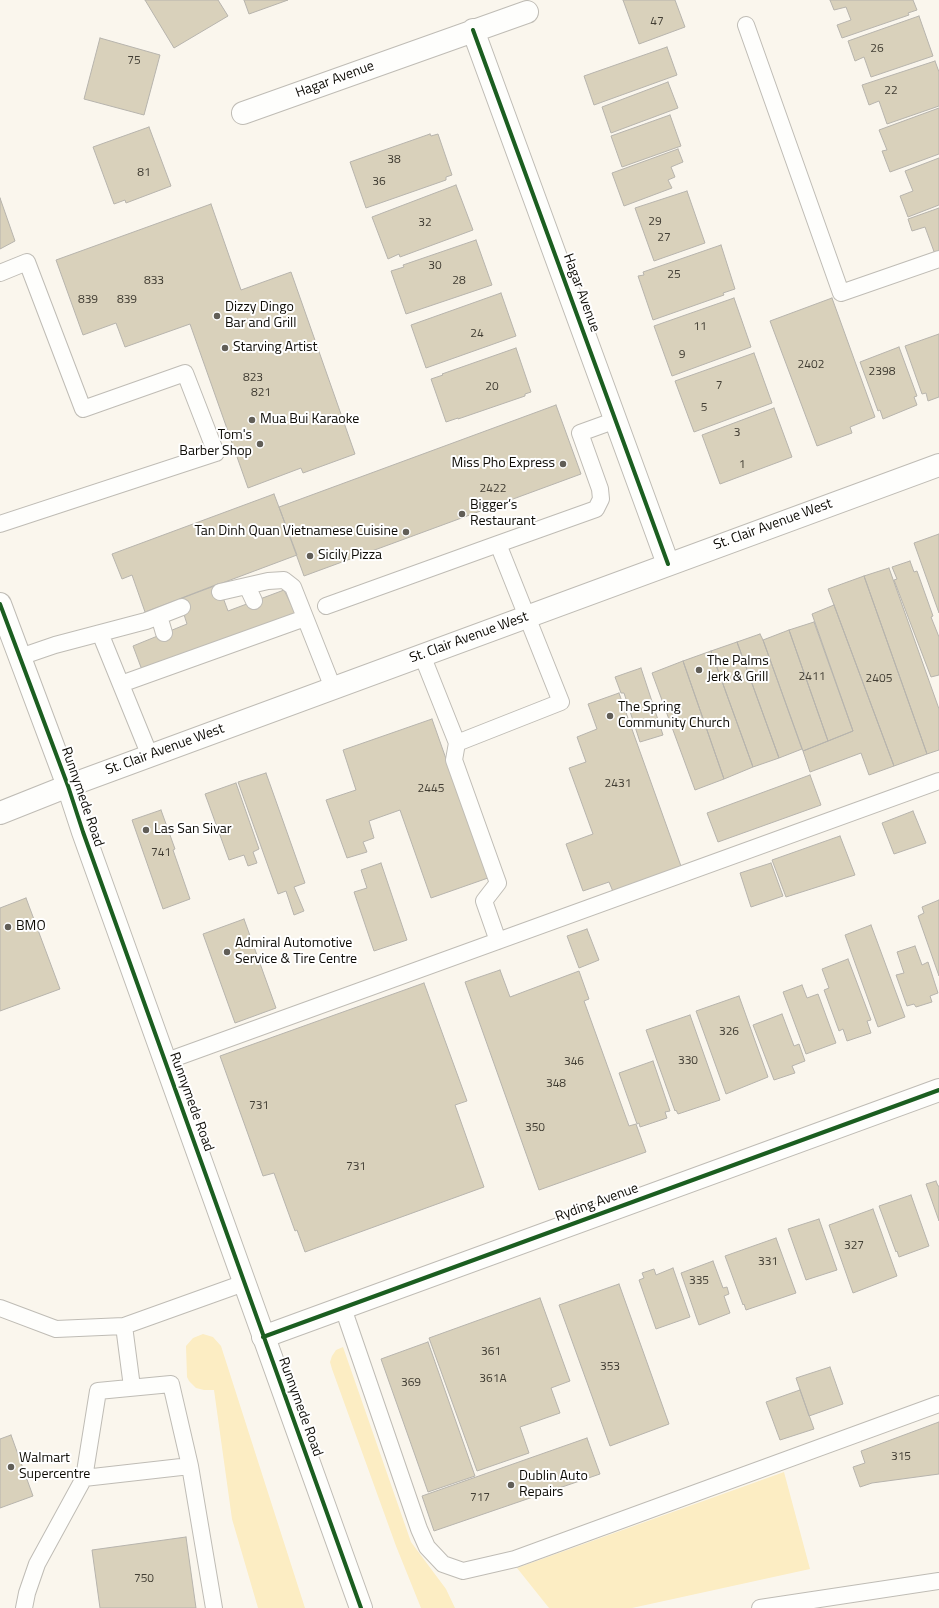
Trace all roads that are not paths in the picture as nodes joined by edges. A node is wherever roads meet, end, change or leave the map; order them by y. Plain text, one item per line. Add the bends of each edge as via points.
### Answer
1 (526, 12) dead end
2 (746, 25) dead end
3 (474, 30) junction
4 (243, 113) dead end
5 (939, 258) edge
6 (0, 273) edge
7 (616, 420) junction
8 (939, 465) edge
9 (0, 524) edge
10 (498, 544) junction
11 (668, 564) junction
12 (247, 586) junction
13 (220, 592) dead end
14 (254, 601) dead end
15 (0, 604) edge
16 (326, 606) dead end
17 (182, 607) dead end
18 (159, 616) junction
19 (526, 617) junction
20 (305, 618) junction
21 (100, 633) junction
22 (164, 633) dead end
23 (422, 655) junction
24 (20, 657) junction
25 (121, 684) junction
26 (334, 688) junction
27 (457, 743) junction
28 (150, 756) junction
29 (939, 781) edge
30 (68, 786) junction
31 (0, 813) edge
32 (498, 941) junction
33 (164, 1062) junction
34 (939, 1090) edge
35 (244, 1283) junction
36 (0, 1308) edge
37 (343, 1308) junction
38 (124, 1326) junction
39 (263, 1337) junction
40 (132, 1387) junction
41 (939, 1404) edge
42 (190, 1466) junction
43 (84, 1478) junction
44 (939, 1581) edge
45 (24, 1608) edge
46 (214, 1608) edge
47 (360, 1608) edge
48 (760, 1608) edge

1 - 3 street, Hagar Avenue
2 - 5 lane via 840,292
3 - 4 street, Hagar Avenue
3 - 7 street, Hagar Avenue
6 - 9 lane via 28,262 83,409 185,373 216,453
7 - 10 lane via 580,433 600,489 601,499 596,508
7 - 11 street, Hagar Avenue
8 - 11 street, St. Clair Avenue West
10 - 16 lane
10 - 19 lane
11 - 19 street, St. Clair Avenue West
12 - 13 lane
12 - 14 lane
12 - 20 lane via 284,580 293,588
15 - 24 street, Runnymede Road
17 - 18 lane
18 - 21 lane
18 - 22 lane
19 - 23 street, St. Clair Avenue West
19 - 27 lane via 561,702
20 - 25 lane via 175,662
20 - 26 lane
21 - 24 lane
21 - 25 lane
23 - 26 street, St. Clair Avenue West
23 - 27 lane
24 - 30 street, Runnymede Road
25 - 28 lane
26 - 28 street, St. Clair Avenue West
27 - 32 lane via 454,760 498,884 484,901
28 - 30 street, St. Clair Avenue West
29 - 32 lane
30 - 31 street, St. Clair Avenue West
30 - 33 street, Runnymede Road
32 - 33 lane
33 - 35 street, Runnymede Road
34 - 37 street, Ryding Avenue
35 - 38 lane
35 - 39 street, Runnymede Road
36 - 38 lane via 56,1329
37 - 39 street, Ryding Avenue
37 - 41 lane via 427,1547 443,1564 463,1571 515,1559
38 - 40 lane
39 - 47 street, Runnymede Road
40 - 42 lane via 171,1384
40 - 43 lane via 98,1391
42 - 43 lane
42 - 46 lane
43 - 45 lane via 37,1564
44 - 48 lane

